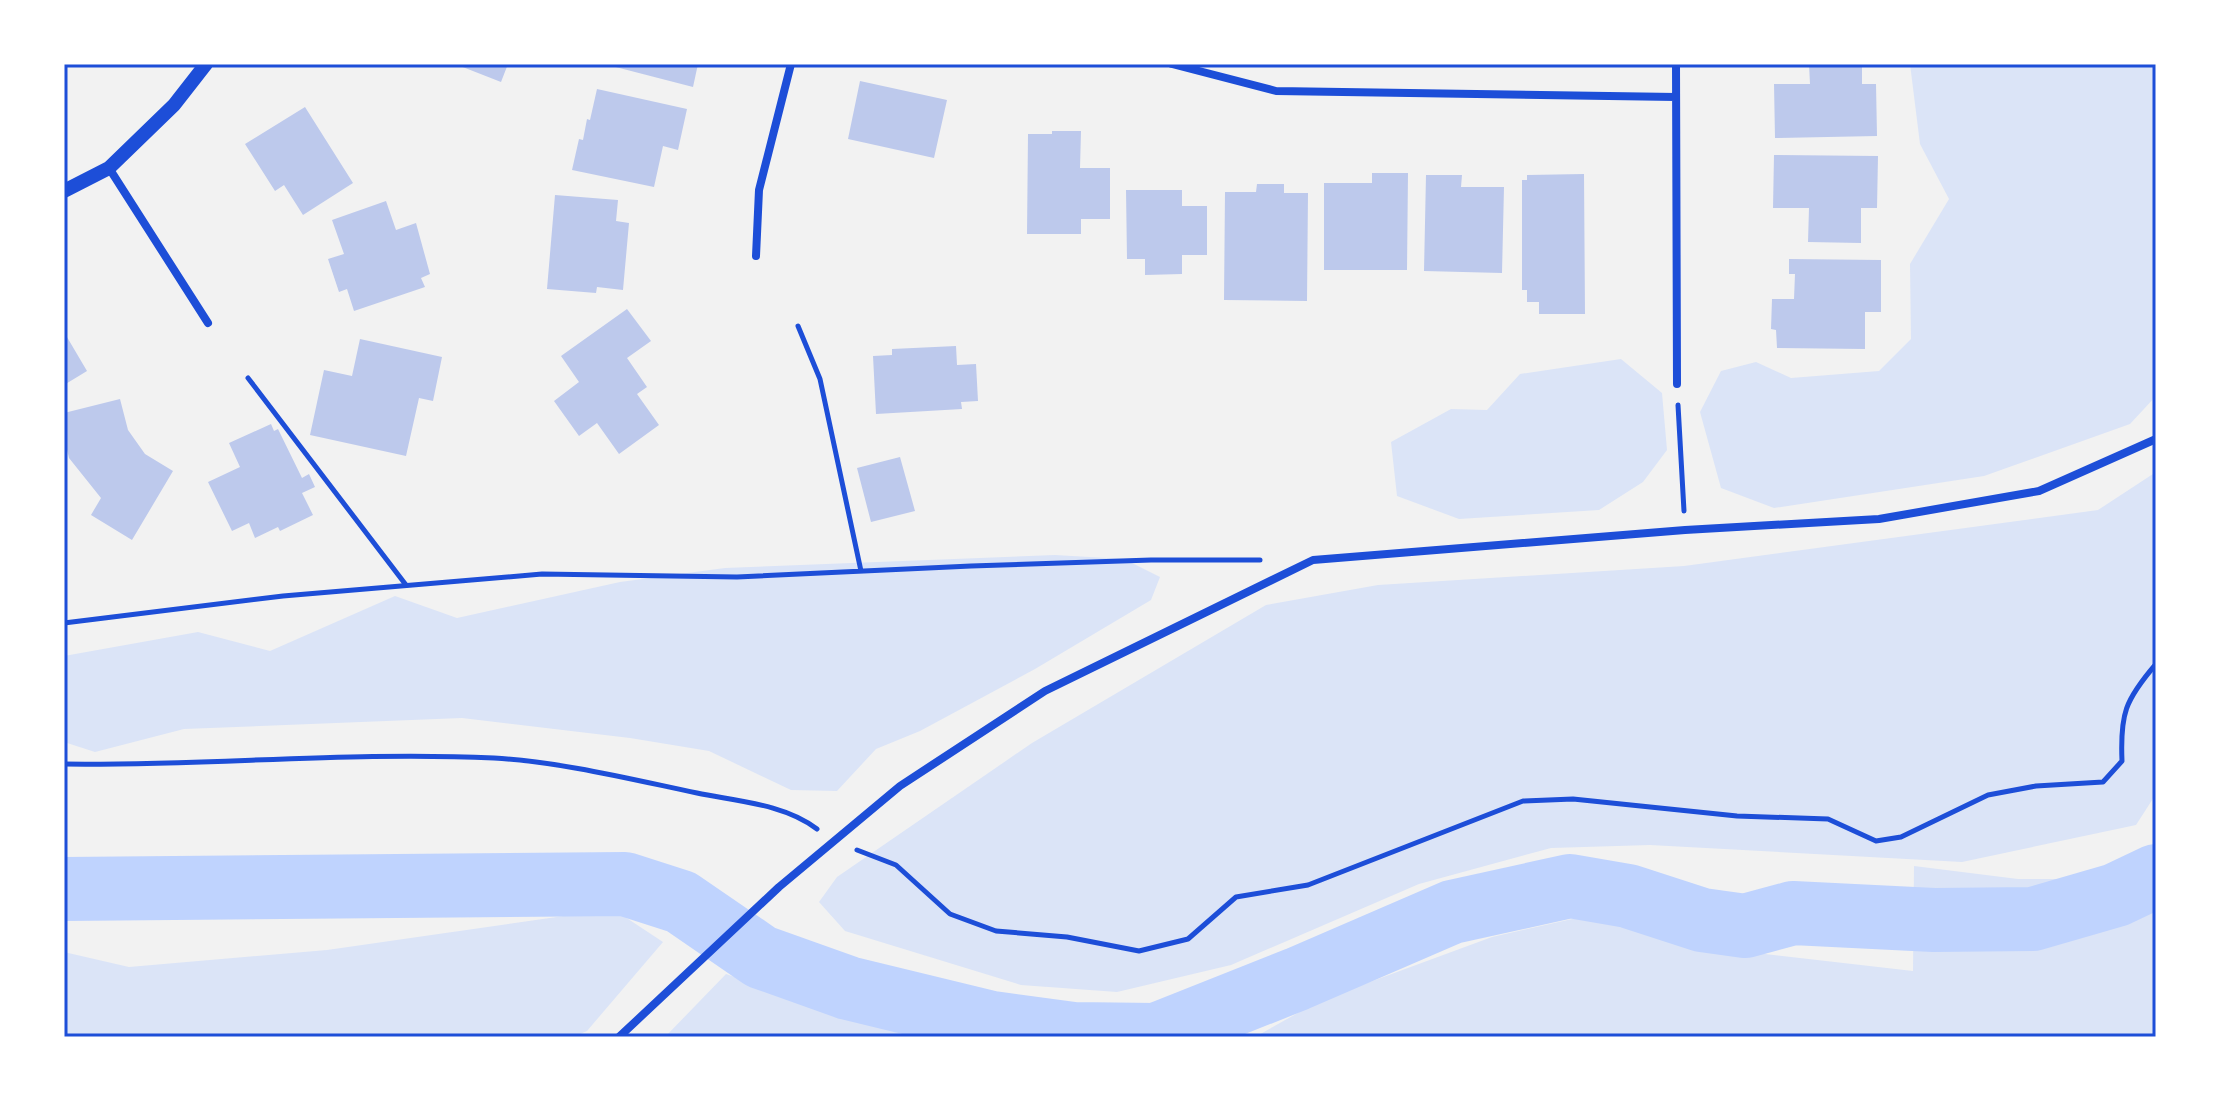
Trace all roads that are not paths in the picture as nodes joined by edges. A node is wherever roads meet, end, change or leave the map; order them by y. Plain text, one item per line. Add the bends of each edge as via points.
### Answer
1 (206, 64) edge
2 (791, 64) edge
3 (1172, 64) edge
4 (1676, 64) edge
5 (1676, 97) junction
6 (109, 168) junction
7 (64, 191) edge
8 (756, 256) dead end
9 (208, 323) dead end
10 (1677, 384) road end
11 (2156, 439) edge
12 (619, 1037) edge

1 - 6 street via 174,105
2 - 8 street via 759,190
3 - 5 street via 1276,91
4 - 5 street
5 - 10 street
6 - 7 street
6 - 9 street
11 - 12 street via 2039,491 1879,519 1313,560 1045,691 900,786 779,887

